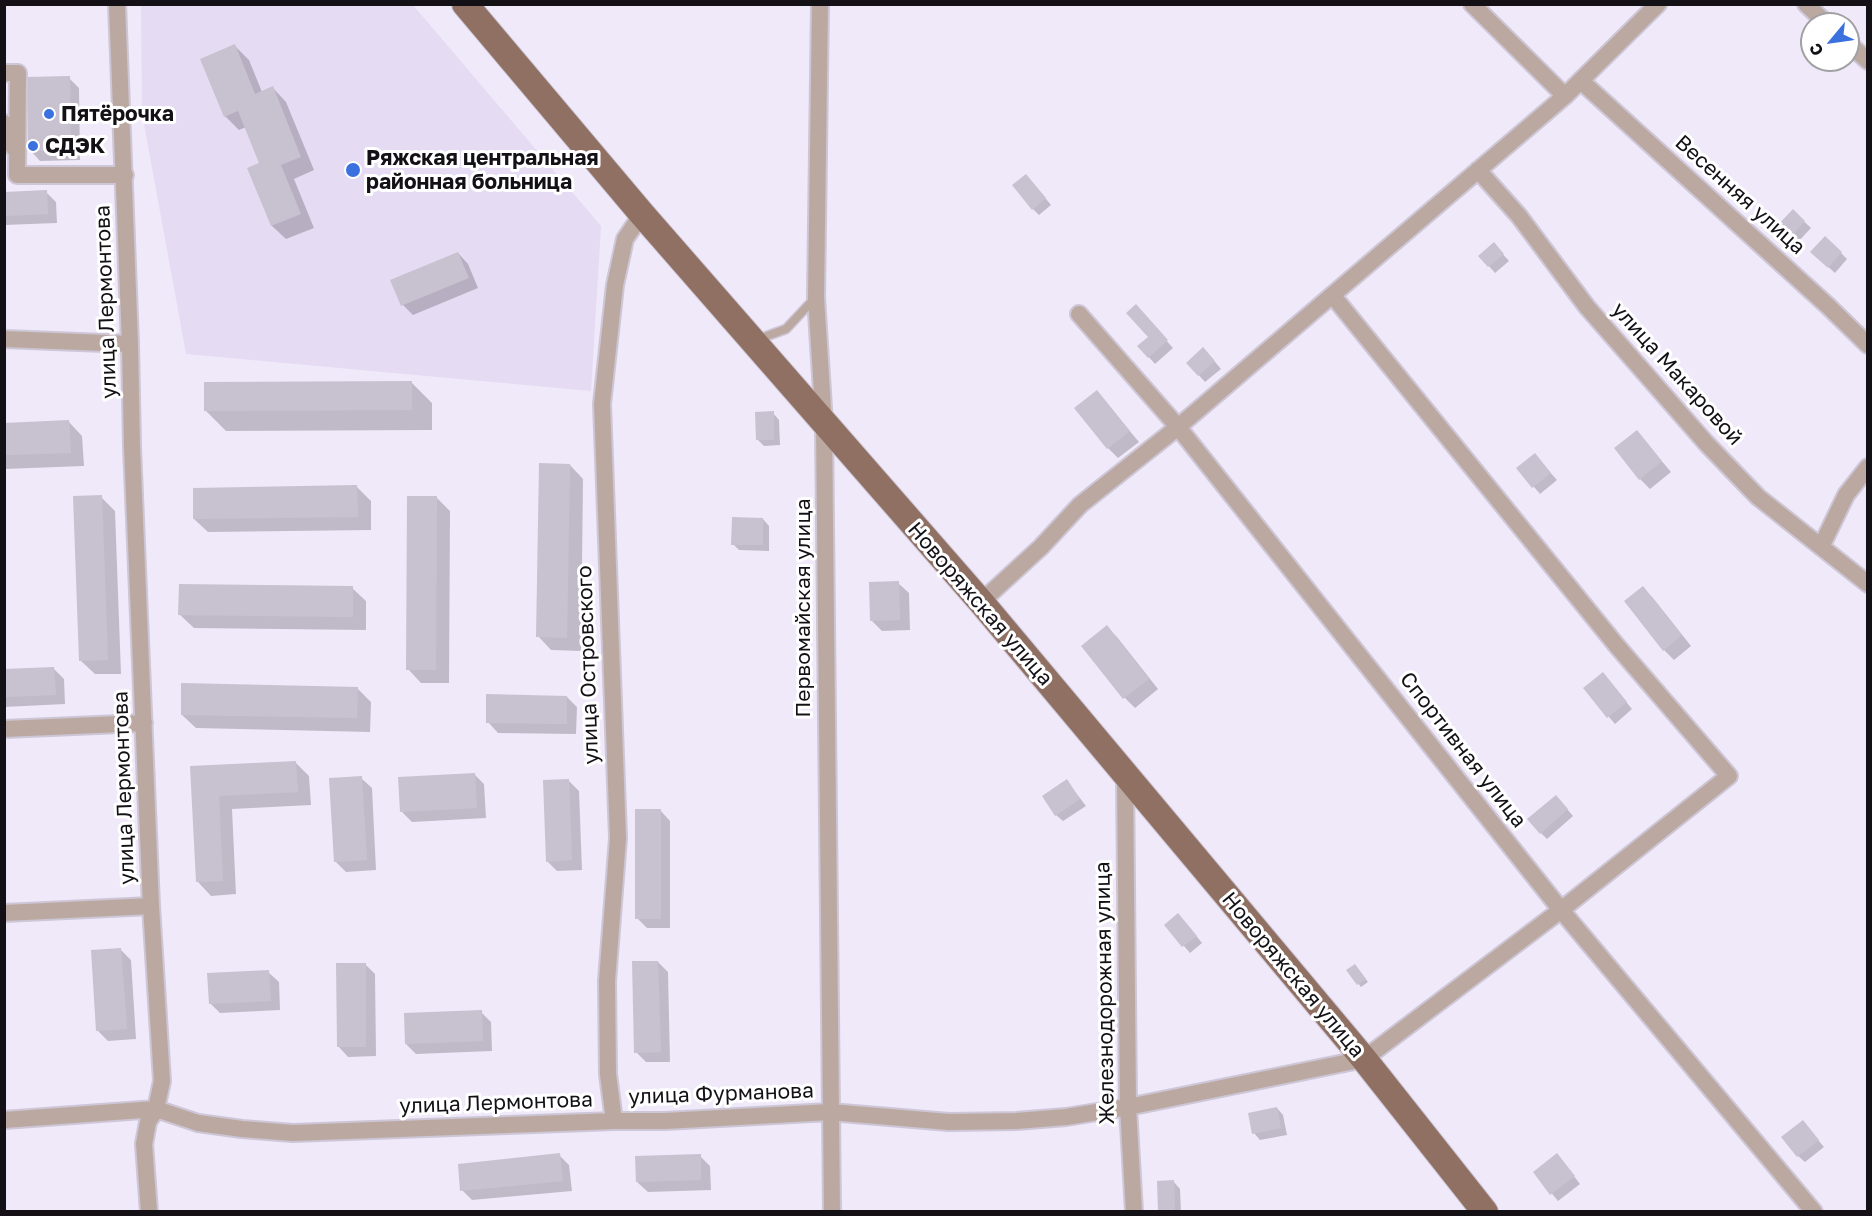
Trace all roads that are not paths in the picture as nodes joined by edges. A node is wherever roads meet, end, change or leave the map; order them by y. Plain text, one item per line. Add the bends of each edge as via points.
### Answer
1 (117, 4) edge
2 (465, 4) edge
3 (820, 4) edge
4 (1472, 4) edge
5 (1658, 4) edge
6 (4, 73) edge
7 (1581, 81) junction
8 (1565, 96) junction
9 (4, 123) edge
10 (17, 158) junction
11 (1478, 170) junction
12 (124, 175) junction
13 (642, 214) junction
14 (1333, 296) junction
15 (816, 297) junction
16 (1080, 314) dead end
17 (4, 339) edge
18 (753, 341) junction
19 (130, 344) junction
20 (1868, 345) edge
21 (824, 424) junction
22 (1178, 428) junction
23 (1868, 467) edge
24 (1821, 547) junction
25 (1868, 584) edge
26 (981, 602) junction
27 (144, 723) junction
28 (4, 729) edge
29 (1125, 774) junction
30 (152, 906) junction
31 (1561, 910) junction
32 (4, 913) edge
33 (1364, 1059) junction
34 (1128, 1107) junction
35 (156, 1109) junction
36 (830, 1112) junction
37 (4, 1120) edge
38 (614, 1121) junction
39 (149, 1212) edge
40 (832, 1212) edge
41 (1134, 1212) edge
42 (1485, 1212) edge
43 (1814, 1212) edge

1 - 12 street, улица Лермонтова
2 - 13 main road, Новоряжская улица
3 - 15 street, Первомайская улица
4 - 8 street
5 - 7 street
6 - 10 street via 18,73
7 - 8 street
7 - 20 street, Весенняя улица
8 - 11 street
9 - 10 street
10 - 12 street via 16,176
11 - 14 street
11 - 24 street, улица Макаровой via 1519,216 1587,307 1706,443 1758,497
12 - 19 street, улица Лермонтова
13 - 18 main road, Новоряжская улица
13 - 38 street, улица Островского via 626,239 615,285 602,404 618,838 607,981 608,1074
14 - 22 street
14 - 31 street via 1617,646 1730,776
15 - 18 lane via 786,329
15 - 21 street, Первомайская улица
16 - 22 street, Спортивная улица
17 - 19 street
18 - 21 main road, Новоряжская улица
19 - 27 street, улица Лермонтова
21 - 26 main road, Новоряжская улица
21 - 36 street, Первомайская улица
22 - 26 street via 1080,505
22 - 31 street, Спортивная улица
23 - 24 street via 1846,495
24 - 25 street, улица Макаровой
26 - 29 main road, Новоряжская улица
27 - 28 street
27 - 30 street, улица Лермонтова
29 - 33 main road, Новоряжская улица
29 - 34 street, Железнодорожная улица
30 - 32 street
30 - 35 street, улица Лермонтова via 162,1081
31 - 33 street
31 - 43 street, Спортивная улица
33 - 34 street, улица Фурманова
33 - 42 main road, Новоряжская улица
34 - 36 street, улица Фурманова via 1066,1117 949,1122
34 - 41 street, Железнодорожная улица
35 - 37 street
35 - 38 street, улица Лермонтова via 198,1122 293,1133
35 - 39 street via 148,1122 144,1144
36 - 38 street, улица Фурманова
36 - 40 street, Первомайская улица

